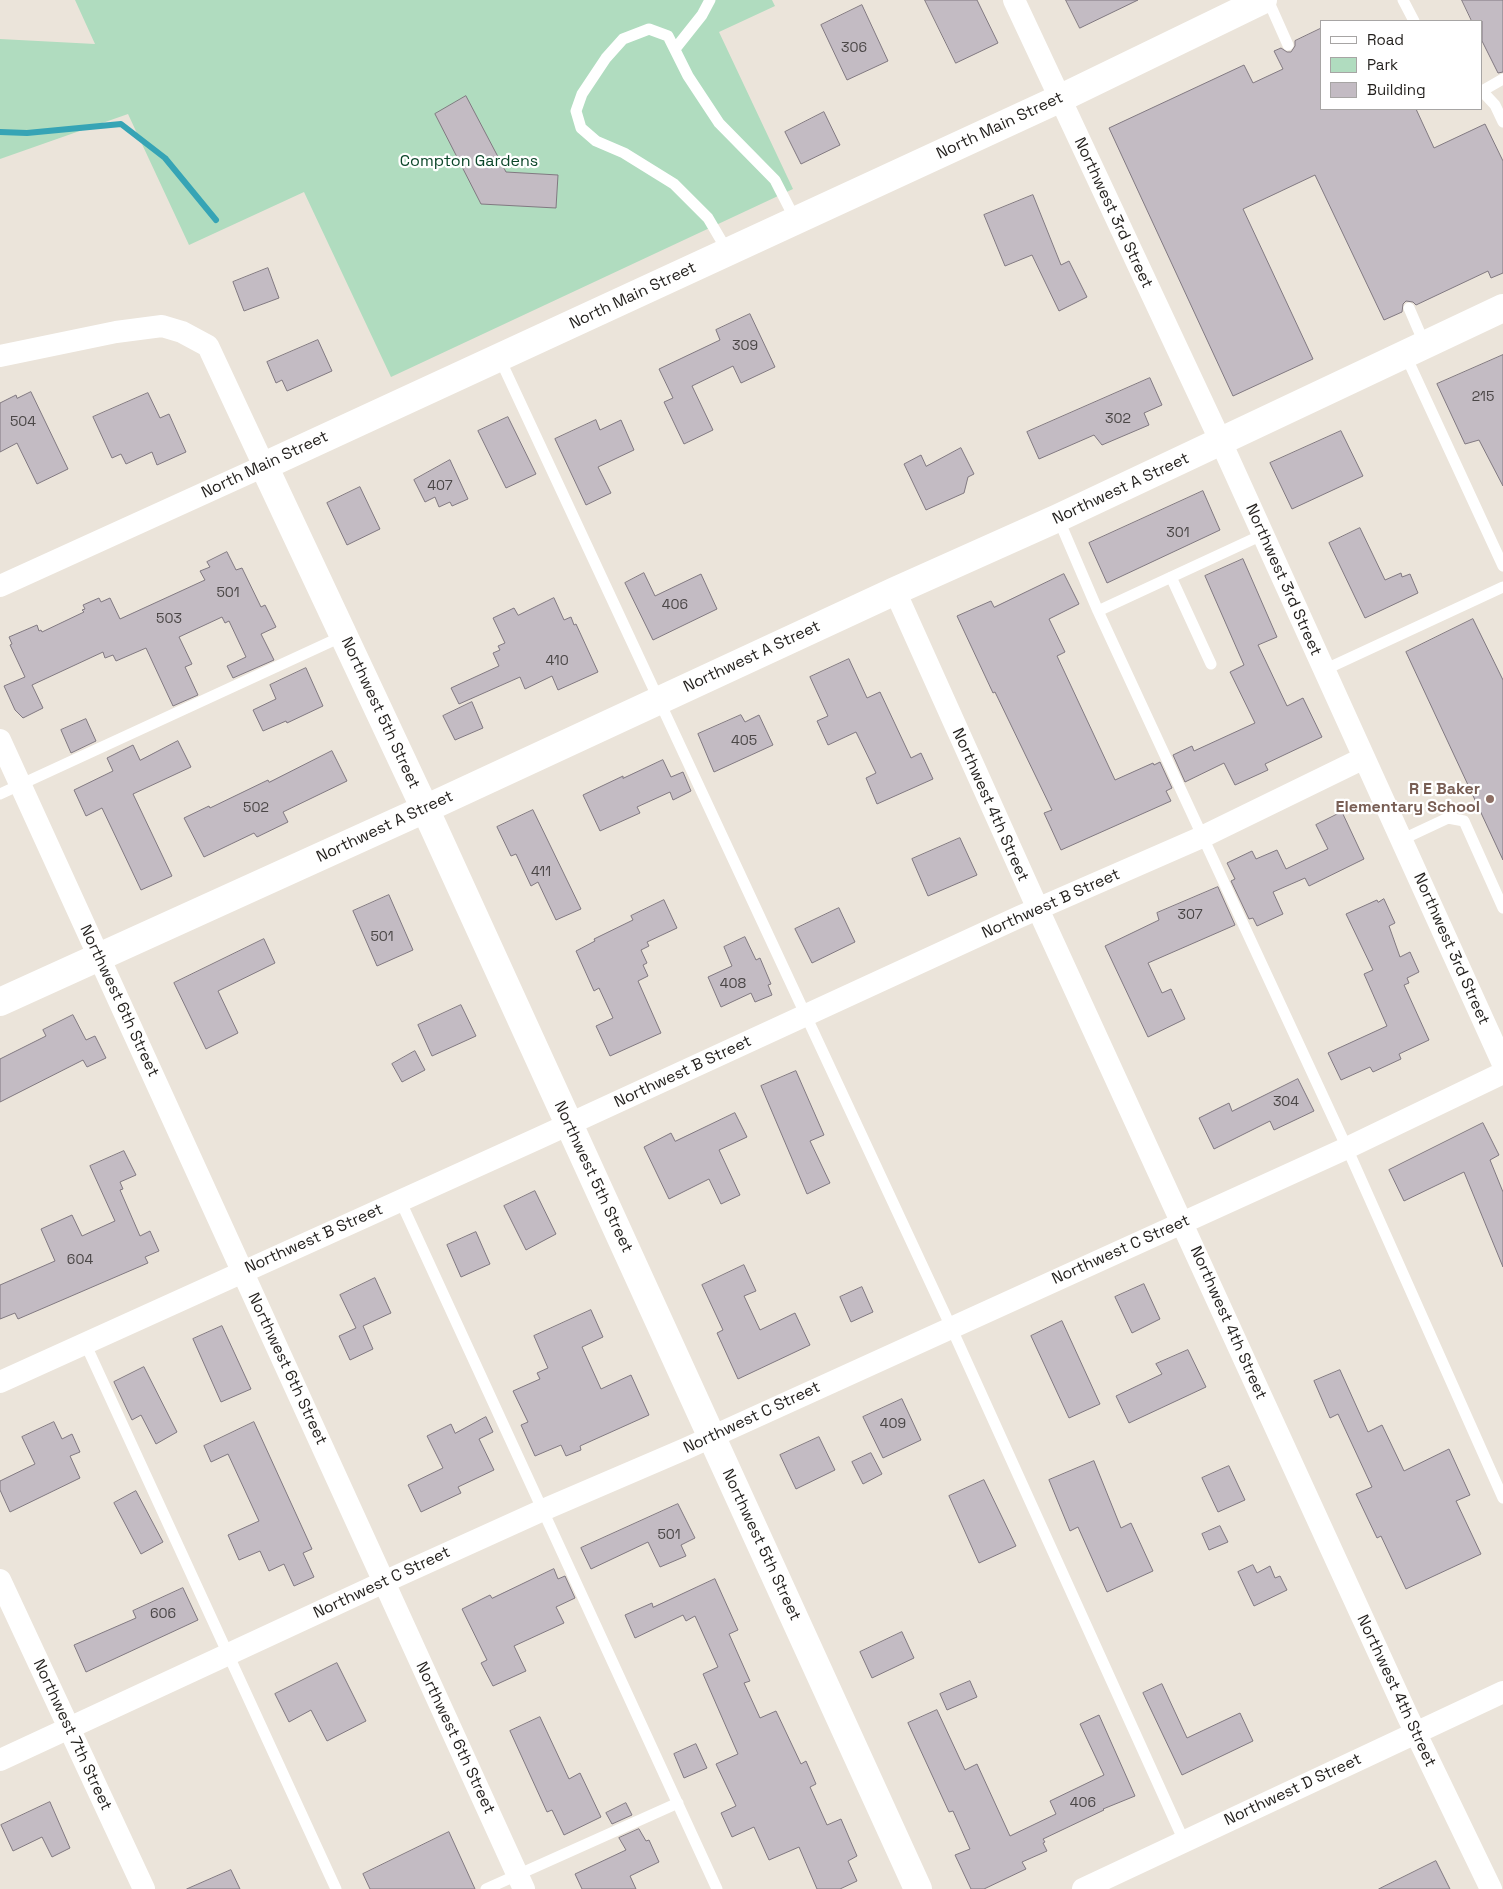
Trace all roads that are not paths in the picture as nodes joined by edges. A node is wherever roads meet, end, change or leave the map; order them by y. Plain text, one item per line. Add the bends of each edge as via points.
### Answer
1 (710, 0) edge
2 (1014, 0) edge
3 (1263, 0) edge
4 (1268, 0) edge
5 (1403, 0) edge
6 (1413, 20) edge
7 (1288, 44) dead end
8 (675, 50) junction
9 (1503, 79) edge
10 (1483, 90) edge
11 (1483, 92) edge
12 (1059, 99) junction
13 (1499, 103) edge
14 (1503, 122) edge
15 (796, 221) junction
16 (728, 252) junction
17 (1409, 308) dead end
18 (1503, 308) edge
19 (1415, 350) junction
20 (0, 356) edge
21 (500, 358) junction
22 (1220, 442) junction
23 (264, 466) junction
24 (1058, 518) junction
25 (1262, 535) junction
26 (1503, 566) edge
27 (1171, 577) junction
28 (0, 586) edge
29 (1503, 588) edge
30 (895, 591) junction
31 (1098, 611) junction
32 (343, 636) junction
33 (1211, 664) dead end
34 (1324, 670) junction
35 (659, 700) junction
36 (0, 740) edge
37 (1364, 758) junction
38 (20, 784) junction
39 (0, 794) edge
40 (425, 808) junction
41 (1202, 837) junction
42 (1401, 840) junction
43 (1503, 908) edge
44 (1038, 909) junction
45 (99, 957) junction
46 (0, 1002) edge
47 (806, 1015) junction
48 (1503, 1064) edge
49 (1503, 1073) edge
50 (569, 1124) junction
51 (1347, 1148) junction
52 (400, 1200) junction
53 (1182, 1222) junction
54 (243, 1272) junction
55 (951, 1327) junction
56 (85, 1343) junction
57 (0, 1382) edge
58 (711, 1437) junction
59 (1503, 1498) edge
60 (543, 1510) junction
61 (0, 1580) edge
62 (384, 1582) junction
63 (228, 1654) junction
64 (1503, 1692) edge
65 (69, 1728) junction
66 (1415, 1733) junction
67 (0, 1760) edge
68 (678, 1803) junction
69 (1184, 1841) junction
70 (521, 1882) edge
71 (144, 1889) edge
72 (336, 1889) edge
73 (486, 1889) edge
74 (717, 1889) edge
75 (918, 1889) edge
76 (1083, 1889) edge
77 (1490, 1889) edge

1 - 8 lane
2 - 12 street, Northwest 3rd Street
3 - 12 street, North Main Street
4 - 7 lane
5 - 6 lane
8 - 15 lane via 719,123 775,180
8 - 16 lane via 668,36 649,29 623,39 582,94 576,111 581,128 596,141 624,153 674,184 708,218
9 - 10 lane
11 - 13 lane
12 - 15 street, North Main Street
12 - 22 street, Northwest 3rd Street
13 - 14 lane
15 - 16 street, North Main Street
16 - 21 street, North Main Street
17 - 19 lane
18 - 19 street, Northwest A Street
19 - 22 street, Northwest A Street
19 - 26 lane
20 - 23 street via 116,332 162,326 182,332 208,346
21 - 23 street, North Main Street
21 - 35 lane
22 - 24 street, Northwest A Street
22 - 25 street, Northwest 3rd Street
23 - 28 street, North Main Street
23 - 32 street, Northwest 5th Street
24 - 30 street, Northwest A Street
24 - 31 lane
25 - 27 lane
25 - 34 street, Northwest 3rd Street
27 - 31 lane
27 - 33 lane
29 - 34 lane
30 - 35 street, Northwest A Street
30 - 44 street, Northwest 4th Street
31 - 41 lane
32 - 38 lane
32 - 40 street, Northwest 5th Street
34 - 37 street, Northwest 3rd Street
35 - 40 street, Northwest A Street
35 - 47 lane
36 - 38 street, Northwest 6th Street
37 - 41 street, Northwest B Street
37 - 42 street, Northwest 3rd Street
38 - 39 lane
38 - 45 street, Northwest 6th Street
40 - 45 street, Northwest A Street
40 - 50 street, Northwest 5th Street
41 - 44 street, Northwest B Street
41 - 51 lane
42 - 43 lane via 1448,818 1464,821
42 - 48 street, Northwest 3rd Street
44 - 47 street, Northwest B Street
44 - 53 street, Northwest 4th Street
45 - 46 street, Northwest A Street
45 - 54 street, Northwest 6th Street
47 - 50 street, Northwest B Street
47 - 55 lane
49 - 51 street, Northwest C Street
50 - 52 street, Northwest B Street
50 - 58 street, Northwest 5th Street
51 - 53 street, Northwest C Street
51 - 59 lane
52 - 54 street, Northwest B Street
52 - 60 lane
53 - 55 street, Northwest C Street
53 - 66 street, Northwest 4th Street
54 - 56 street, Northwest B Street
54 - 62 street, Northwest 6th Street
55 - 58 street, Northwest C Street
55 - 69 lane
56 - 57 street, Northwest B Street
56 - 63 lane
58 - 60 street, Northwest C Street
58 - 75 street, Northwest 5th Street
60 - 62 street, Northwest C Street
60 - 68 lane
61 - 65 street, Northwest 7th Street
62 - 63 street, Northwest C Street
62 - 70 street, Northwest 6th Street
63 - 65 street, Northwest C Street
63 - 72 lane
64 - 66 street, Northwest D Street
65 - 67 street, Northwest C Street
65 - 71 street, Northwest 7th Street
66 - 69 street, Northwest D Street
66 - 77 street, Northwest 4th Street
68 - 70 lane
68 - 74 lane
69 - 76 street, Northwest D Street
70 - 73 lane

